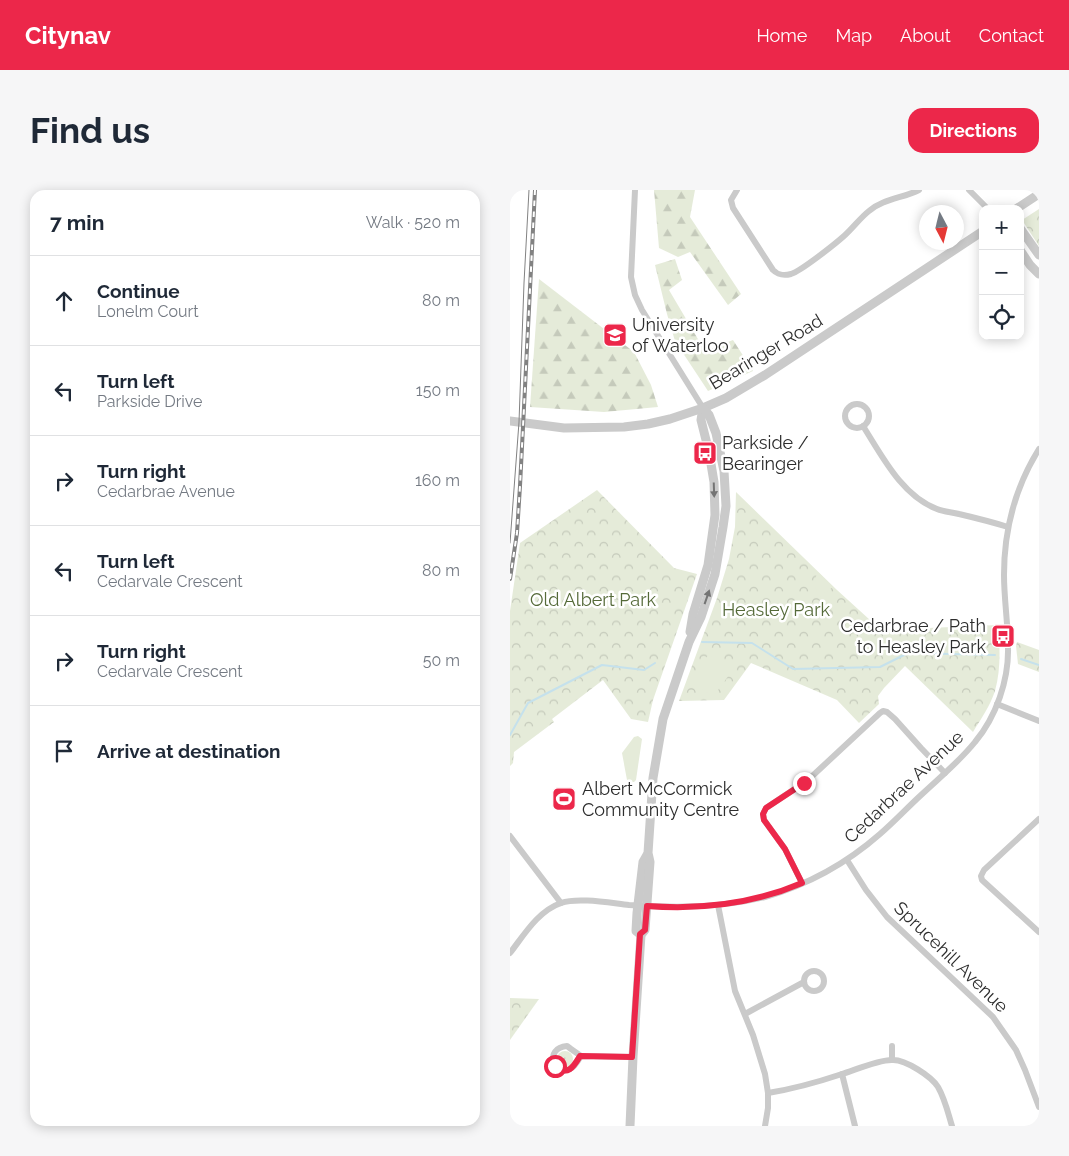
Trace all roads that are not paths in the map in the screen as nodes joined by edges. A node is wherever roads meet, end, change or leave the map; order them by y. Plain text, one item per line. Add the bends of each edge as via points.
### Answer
1 (635, 190) edge
2 (737, 190) edge
3 (919, 190) edge
4 (969, 190) edge
5 (1039, 194) edge
6 (984, 205) edge
7 (1022, 205) edge
8 (979, 234) edge
9 (1024, 234) edge
10 (1039, 255) edge
11 (1024, 256) edge
12 (1039, 274) edge
13 (702, 408) junction
14 (510, 421) edge
15 (863, 426) dead end
16 (1039, 449) edge
17 (1008, 527) junction
18 (998, 704) junction
19 (1039, 720) edge
20 (945, 772) junction
21 (1039, 819) edge
22 (510, 836) edge
23 (847, 860) junction
24 (802, 883) junction
25 (561, 903) junction
26 (643, 906) junction
27 (718, 906) junction
28 (1039, 932) edge
29 (510, 953) edge
30 (804, 982) dead end
31 (744, 1014) junction
32 (892, 1046) dead end
33 (580, 1056) junction
34 (632, 1057) junction
35 (892, 1059) junction
36 (842, 1074) junction
37 (768, 1093) junction
38 (1039, 1107) edge
39 (630, 1126) edge
40 (764, 1126) edge
41 (854, 1126) edge
42 (952, 1126) edge

1 - 13 street via 631,277 635,295
2 - 3 street via 731,200 733,208 773,270 784,275 798,272 844,237 870,210
4 - 6 street
5 - 7 street
8 - 13 street, Bearinger Road via 765,375
9 - 10 street
11 - 12 street
13 - 14 street, Bearinger Road via 670,419 624,427 564,428
13 - 26 street via 709,415 716,433 724,471 726,506 715,574 662,718 653,778 650,862
15 - 17 street via 904,486 919,500 937,510
16 - 17 street, Cedarbrae Avenue via 1024,477
17 - 18 street, Cedarbrae Avenue via 1004,573 1008,658
18 - 19 street
18 - 20 street, Cedarbrae Avenue via 981,735
20 - 23 street, Cedarbrae Avenue via 880,835
20 - 24 street via 896,719 887,712 880,713 818,772 764,812 764,820 785,849
21 - 28 street via 981,876
22 - 25 street
23 - 24 street, Cedarbrae Avenue
23 - 38 street, Sprucehill Avenue via 887,917 993,1017 1019,1058
24 - 27 street, Cedarbrae Avenue via 766,896
25 - 26 street, Cedarbrae Avenue via 579,901
25 - 29 street via 534,921
26 - 27 street, Cedarbrae Avenue
26 - 34 street via 636,931 640,934
27 - 31 street via 731,977
30 - 31 street
31 - 37 street via 760,1056
32 - 35 street
33 - 33 street via 567,1046 556,1051 552,1059 559,1070 566,1071 574,1067
33 - 34 street
34 - 39 street
35 - 36 street
35 - 42 street via 923,1073 937,1085
36 - 37 street
36 - 41 street
37 - 40 street

